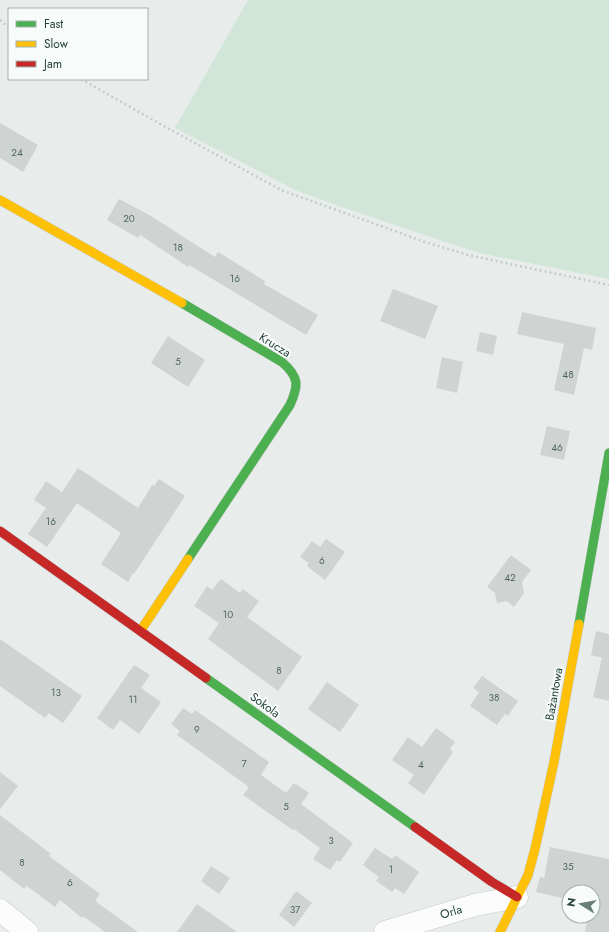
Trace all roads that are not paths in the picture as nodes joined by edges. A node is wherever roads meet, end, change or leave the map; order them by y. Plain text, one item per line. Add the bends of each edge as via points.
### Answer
1 (0, 200) edge
2 (609, 453) edge
3 (0, 531) edge
4 (140, 630) junction
5 (517, 897) junction
6 (0, 910) edge
7 (28, 932) edge
8 (385, 932) edge
9 (500, 932) edge

1 - 4 street, Krucza via 282,362 293,372 296,379 296,392 290,405
2 - 5 street, Bażantowa via 554,762 529,871
3 - 4 street, Sokola
4 - 5 street, Sokola via 492,882
5 - 8 street, Orla via 475,905
5 - 9 street, Bażantowa
6 - 7 street

